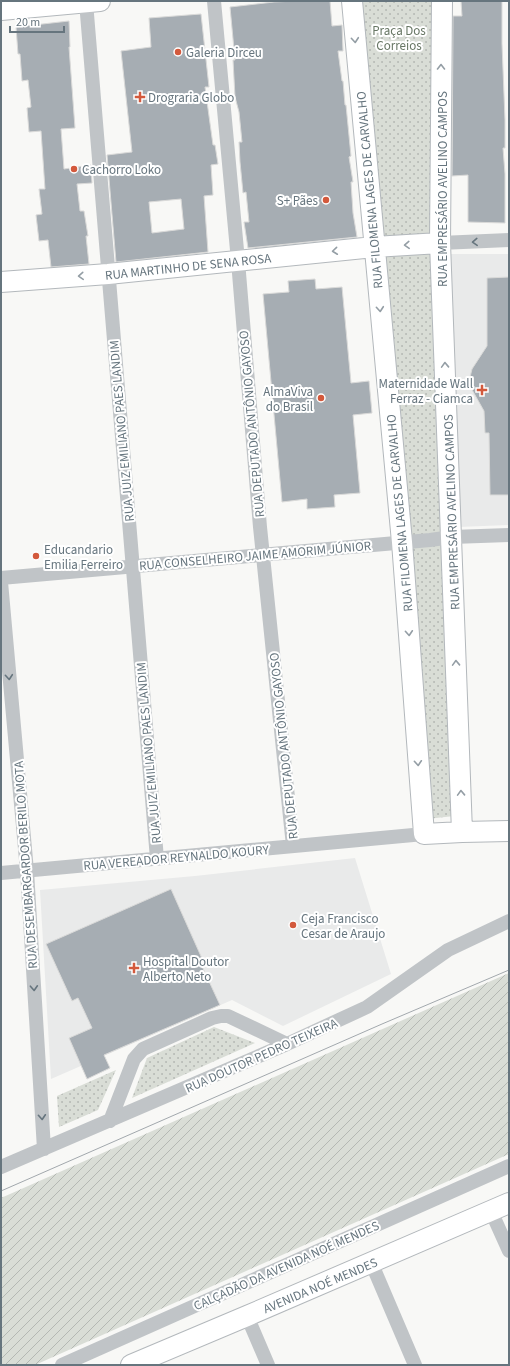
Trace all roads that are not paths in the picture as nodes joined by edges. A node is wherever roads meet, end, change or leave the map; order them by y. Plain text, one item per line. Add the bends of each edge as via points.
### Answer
1 (214, 1) edge
2 (352, 1) edge
3 (442, 1) edge
4 (93, 2) edge
5 (1, 10) edge
6 (509, 240) edge
7 (440, 243) junction
8 (374, 247) junction
9 (238, 261) junction
10 (108, 274) junction
11 (1, 282) edge
12 (509, 535) edge
13 (452, 537) junction
14 (402, 542) junction
15 (263, 554) junction
16 (132, 566) junction
17 (1, 578) edge
18 (1, 582) edge
19 (509, 831) edge
20 (462, 832) junction
21 (424, 834) junction
22 (294, 846) junction
23 (157, 859) junction
24 (27, 871) junction
25 (1, 873) edge
26 (509, 920) edge
27 (287, 1044) junction
28 (110, 1121) junction
29 (44, 1149) junction
30 (509, 1166) edge
31 (1, 1167) edge
32 (500, 1207) edge
33 (509, 1251) edge
34 (371, 1262) junction
35 (247, 1316) junction
36 (62, 1365) edge
37 (131, 1365) edge
38 (268, 1365) edge
39 (415, 1365) edge

1 - 9 street, RUA DEPUTADO ANTÔNIO GAYOSO
2 -> 8 street, RUA FILOMENA LAGES DE CARVALHO
7 -> 3 street, RUA EMPRESÁRIO AVELINO CAMPOS
4 - 5 street
4 - 10 street, RUA JUIZ EMILIANO PAES LANDIM
6 -> 7 street
7 -> 8 street, RUA MARTINHO DE SENA ROSA
13 -> 7 street, RUA EMPRESÁRIO AVELINO CAMPOS
8 -> 9 street, RUA MARTINHO DE SENA ROSA
8 -> 14 street, RUA FILOMENA LAGES DE CARVALHO
9 - 10 street, RUA MARTINHO DE SENA ROSA
9 - 15 street, RUA DEPUTADO ANTÔNIO GAYOSO
10 -> 11 street, RUA MARTINHO DE SENA ROSA
10 - 16 street, RUA JUIZ EMILIANO PAES LANDIM
12 - 13 street, RUA CONSELHEIRO JAIME AMORIM JÚNIOR
13 - 14 street, RUA CONSELHEIRO JAIME AMORIM JÚNIOR
20 -> 13 street, RUA EMPRESÁRIO AVELINO CAMPOS
14 - 15 street, RUA CONSELHEIRO JAIME AMORIM JÚNIOR
14 -> 21 street, RUA FILOMENA LAGES DE CARVALHO
15 - 16 street, RUA CONSELHEIRO JAIME AMORIM JÚNIOR
15 - 22 street, RUA DEPUTADO ANTÔNIO GAYOSO
16 - 17 street, RUA CONSELHEIRO JAIME AMORIM JÚNIOR
16 - 23 street, RUA JUIZ EMILIANO PAES LANDIM
18 -> 24 street, RUA DESEMBARGARDOR BERILO MOTA
19 - 20 street
20 - 21 street
21 - 22 street, RUA VEREADOR REYNALDO KOURY
22 - 23 street, RUA VEREADOR REYNALDO KOURY
23 - 24 street, RUA VEREADOR REYNALDO KOURY
24 - 25 street, RUA VEREADOR REYNALDO KOURY
24 -> 29 street, RUA DESEMBARGARDOR BERILO MOTA
26 - 27 street, RUA DOUTOR PEDRO TEIXEIRA via 448,950 367,1007
27 - 28 street, RUA DOUTOR PEDRO TEIXEIRA
27 - 28 street via 228,1016 212,1018 138,1053
28 - 29 street, RUA DOUTOR PEDRO TEIXEIRA
29 - 31 street, RUA DOUTOR PEDRO TEIXEIRA
30 - 36 street, CALÇADÃO DA AVENIDA NOÉ MENDES
32 - 33 street
32 - 34 street, AVENIDA NOÉ MENDES
34 - 35 street, AVENIDA NOÉ MENDES
34 - 39 street
35 - 37 street, AVENIDA NOÉ MENDES
35 - 38 street

